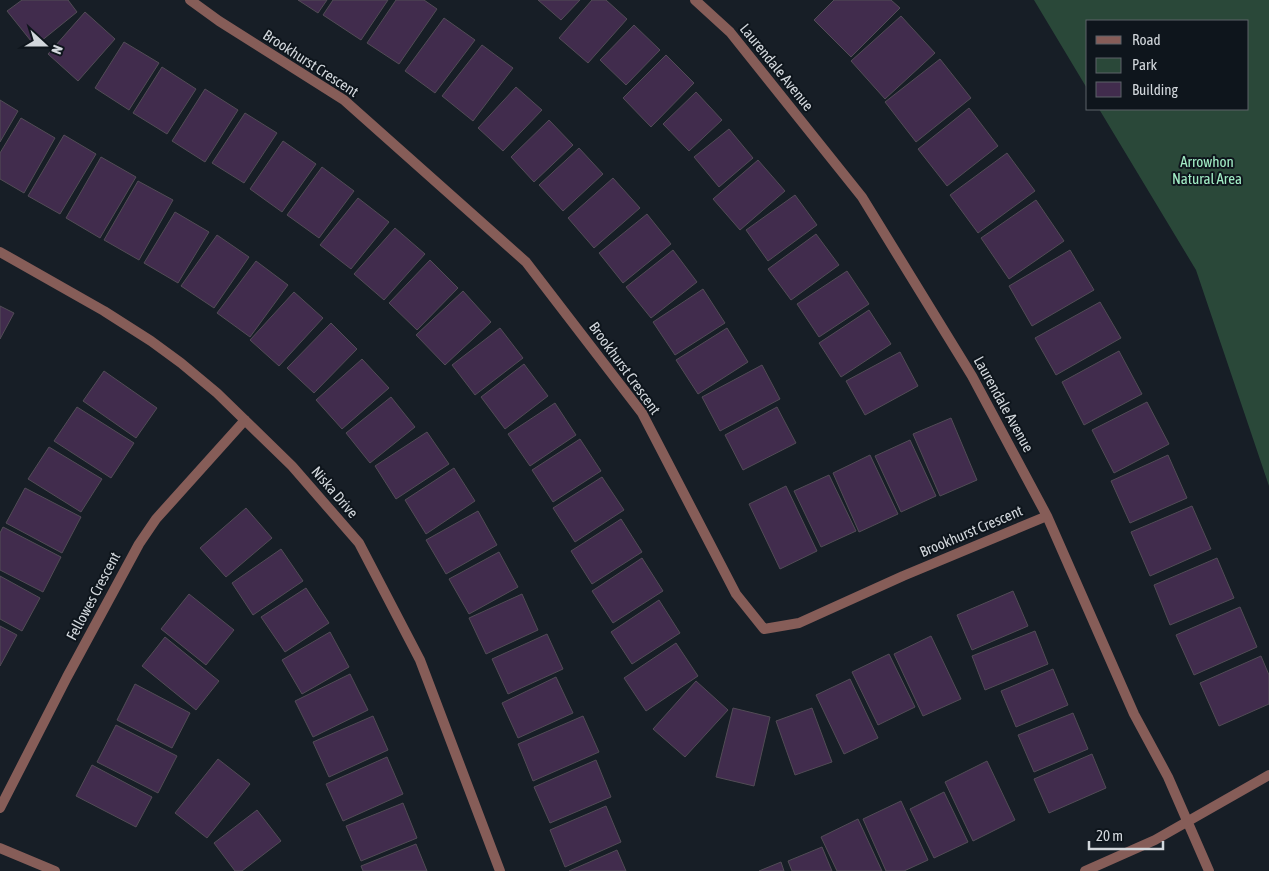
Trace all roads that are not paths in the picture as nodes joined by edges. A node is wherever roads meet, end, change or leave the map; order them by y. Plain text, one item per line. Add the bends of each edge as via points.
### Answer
1 (190, 0) edge
2 (695, 0) edge
3 (0, 252) edge
4 (245, 420) junction
5 (1047, 516) junction
6 (1269, 775) edge
7 (0, 808) edge
8 (1187, 821) junction
9 (0, 848) edge
10 (55, 871) edge
11 (500, 871) edge
12 (1085, 871) edge
13 (1209, 871) edge

1 - 5 street, Brookhurst Crescent via 344,100 526,262 642,413 736,594 764,629 799,623
2 - 5 street, Laurendale Avenue via 730,32 862,197 972,376
3 - 4 street, Niska Drive via 151,341 210,387
4 - 7 street, Fellowes Crescent via 156,519 139,544
4 - 11 street, Niska Drive via 292,466 359,543 420,660
5 - 8 street, Laurendale Avenue via 1134,714 1168,777
6 - 8 street
8 - 12 street via 1155,840
8 - 13 street, Laurendale Avenue
9 - 10 street

